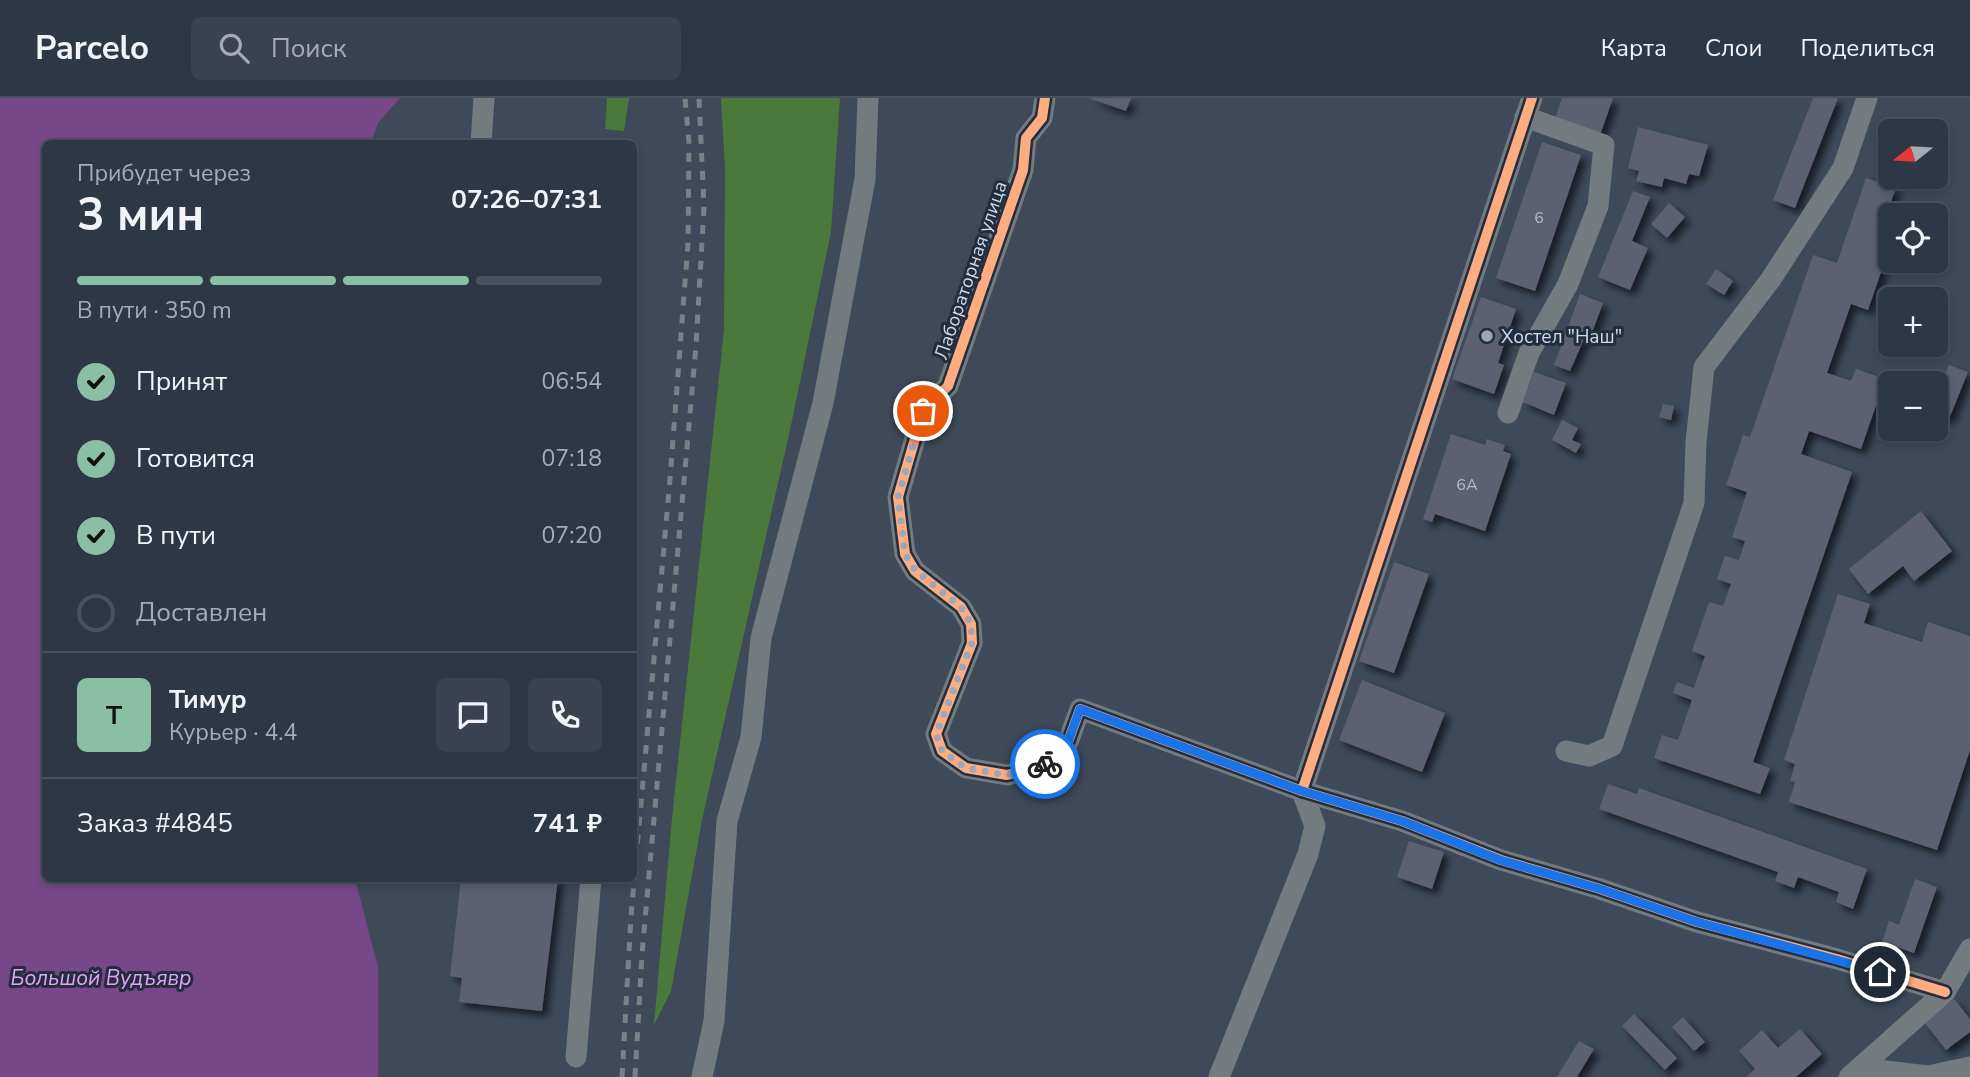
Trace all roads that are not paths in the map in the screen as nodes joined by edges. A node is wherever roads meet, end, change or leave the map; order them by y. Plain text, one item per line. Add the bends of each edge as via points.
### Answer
1 (484, 98) edge
2 (868, 98) edge
3 (1045, 98) edge
4 (1867, 98) edge
5 (1528, 108) edge
6 (481, 140) edge
7 (1508, 413) dead end
8 (1566, 751) dead end
9 (1302, 791) junction
10 (591, 882) edge
11 (1970, 948) edge
12 (1945, 992) junction
13 (576, 1057) dead end
14 (1970, 1067) edge
15 (1854, 1072) edge
16 (1928, 1076) edge
17 (702, 1077) edge
18 (1219, 1077) edge

1 - 6 street
2 - 17 street via 864,179 824,403 761,638 751,737 727,821 713,1021
3 - 9 street, Лабораторная улица via 1042,118 1026,138 1023,170 948,386 923,411 898,497 905,554 915,570 961,607 971,624 972,643 936,734 942,751 966,768 1007,775 1042,766 1068,742 1080,709
4 - 8 street via 1843,168 1771,279 1704,367 1694,503 1612,746 1589,756
5 - 7 street via 1604,145 1598,206 1568,284 1529,353
5 - 9 street
9 - 12 street, Лабораторная улица via 1697,922
9 - 18 street via 1315,826 1308,855
10 - 13 street
11 - 12 street
12 - 15 street
14 - 16 street
15 - 16 street

